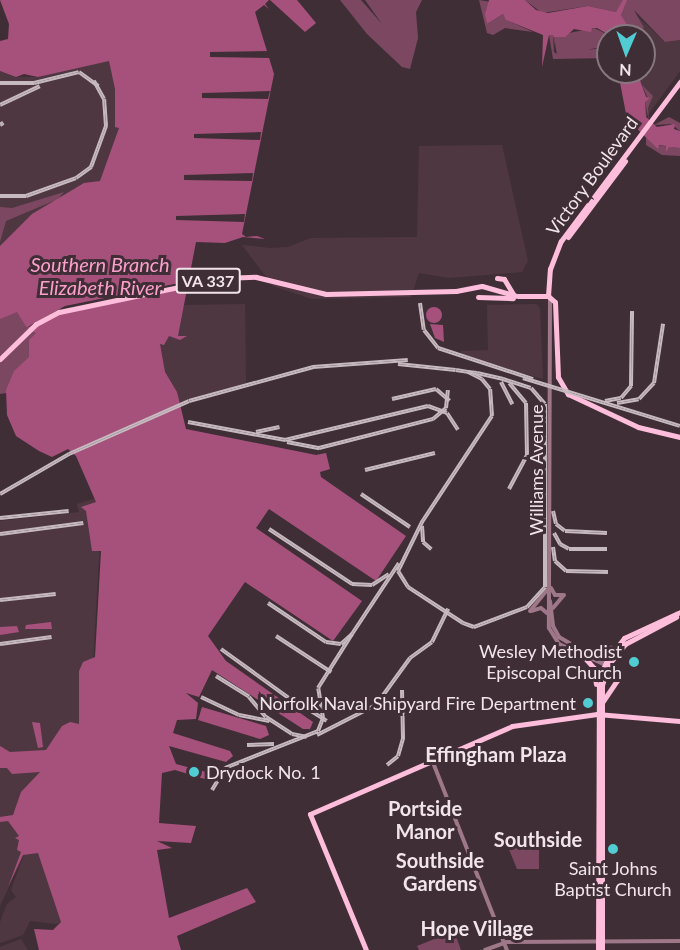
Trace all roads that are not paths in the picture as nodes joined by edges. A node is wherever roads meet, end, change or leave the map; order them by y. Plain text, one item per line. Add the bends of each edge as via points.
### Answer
1 (680, 82) edge
2 (680, 87) edge
3 (655, 118) junction
4 (557, 253) junction
5 (548, 281) junction
6 (507, 285) junction
7 (483, 286) junction
8 (493, 288) junction
9 (504, 293) junction
10 (520, 296) junction
11 (549, 296) junction
12 (552, 305) junction
13 (0, 358) edge
14 (680, 437) edge
15 (550, 581) junction
16 (550, 601) junction
17 (552, 612) junction
18 (680, 613) edge
19 (548, 617) junction
20 (640, 630) junction
21 (629, 635) junction
22 (587, 657) junction
23 (606, 666) junction
24 (597, 694) junction
25 (600, 712) junction
26 (586, 715) junction
27 (618, 715) junction
28 (680, 721) edge
29 (599, 729) junction
30 (432, 760) junction
31 (600, 941) junction
32 (680, 941) edge
33 (507, 942) junction
34 (366, 950) edge
35 (485, 950) edge
36 (507, 950) edge
37 (600, 950) edge

1 - 3 main road, Victory Boulevard
2 - 3 main road, Victory Boulevard
3 - 4 main road, Victory Boulevard
4 - 5 main road, Victory Boulevard
4 - 11 main road, Victory Boulevard
5 - 10 main road via 544,291
5 - 11 main road, Victory Boulevard
6 - 8 main road via 504,279 497,278 504,285
6 - 9 main road
6 - 10 main road
7 - 8 main road, VA 337
7 - 10 main road via 487,295 478,297
7 - 13 main road, VA 337 via 434,292 326,294 262,278 222,278 59,312 36,324
8 - 9 main road, VA 337
9 - 10 main road, VA 337
10 - 11 main road, VA 337
11 - 12 main road
12 - 14 main road via 557,371 566,392 638,427
12 - 15 street, Williams Avenue
15 - 16 street, Williams Avenue
15 - 17 street via 552,592 564,596
15 - 19 street via 544,598 530,611 543,608
16 - 17 street, Williams Avenue
16 - 19 street, Williams Avenue
17 - 22 street, Williams Avenue via 559,637
18 - 20 main road
19 - 22 street, Williams Avenue via 554,640
20 - 21 main road
20 - 23 main road
21 - 22 main road via 604,655
21 - 23 main road
22 - 23 street, Williams Avenue
22 - 24 main road via 595,670
23 - 24 main road
23 - 25 main road
23 - 25 main road via 617,676
24 - 25 main road
25 - 26 main road
25 - 27 main road
25 - 29 main road
26 - 29 main road
26 - 30 main road via 512,726
27 - 28 main road
27 - 29 main road via 607,719
29 - 31 main road
30 - 33 street
30 - 34 main road via 310,814
31 - 32 street
31 - 33 street
31 - 37 main road
33 - 35 street
33 - 36 street

